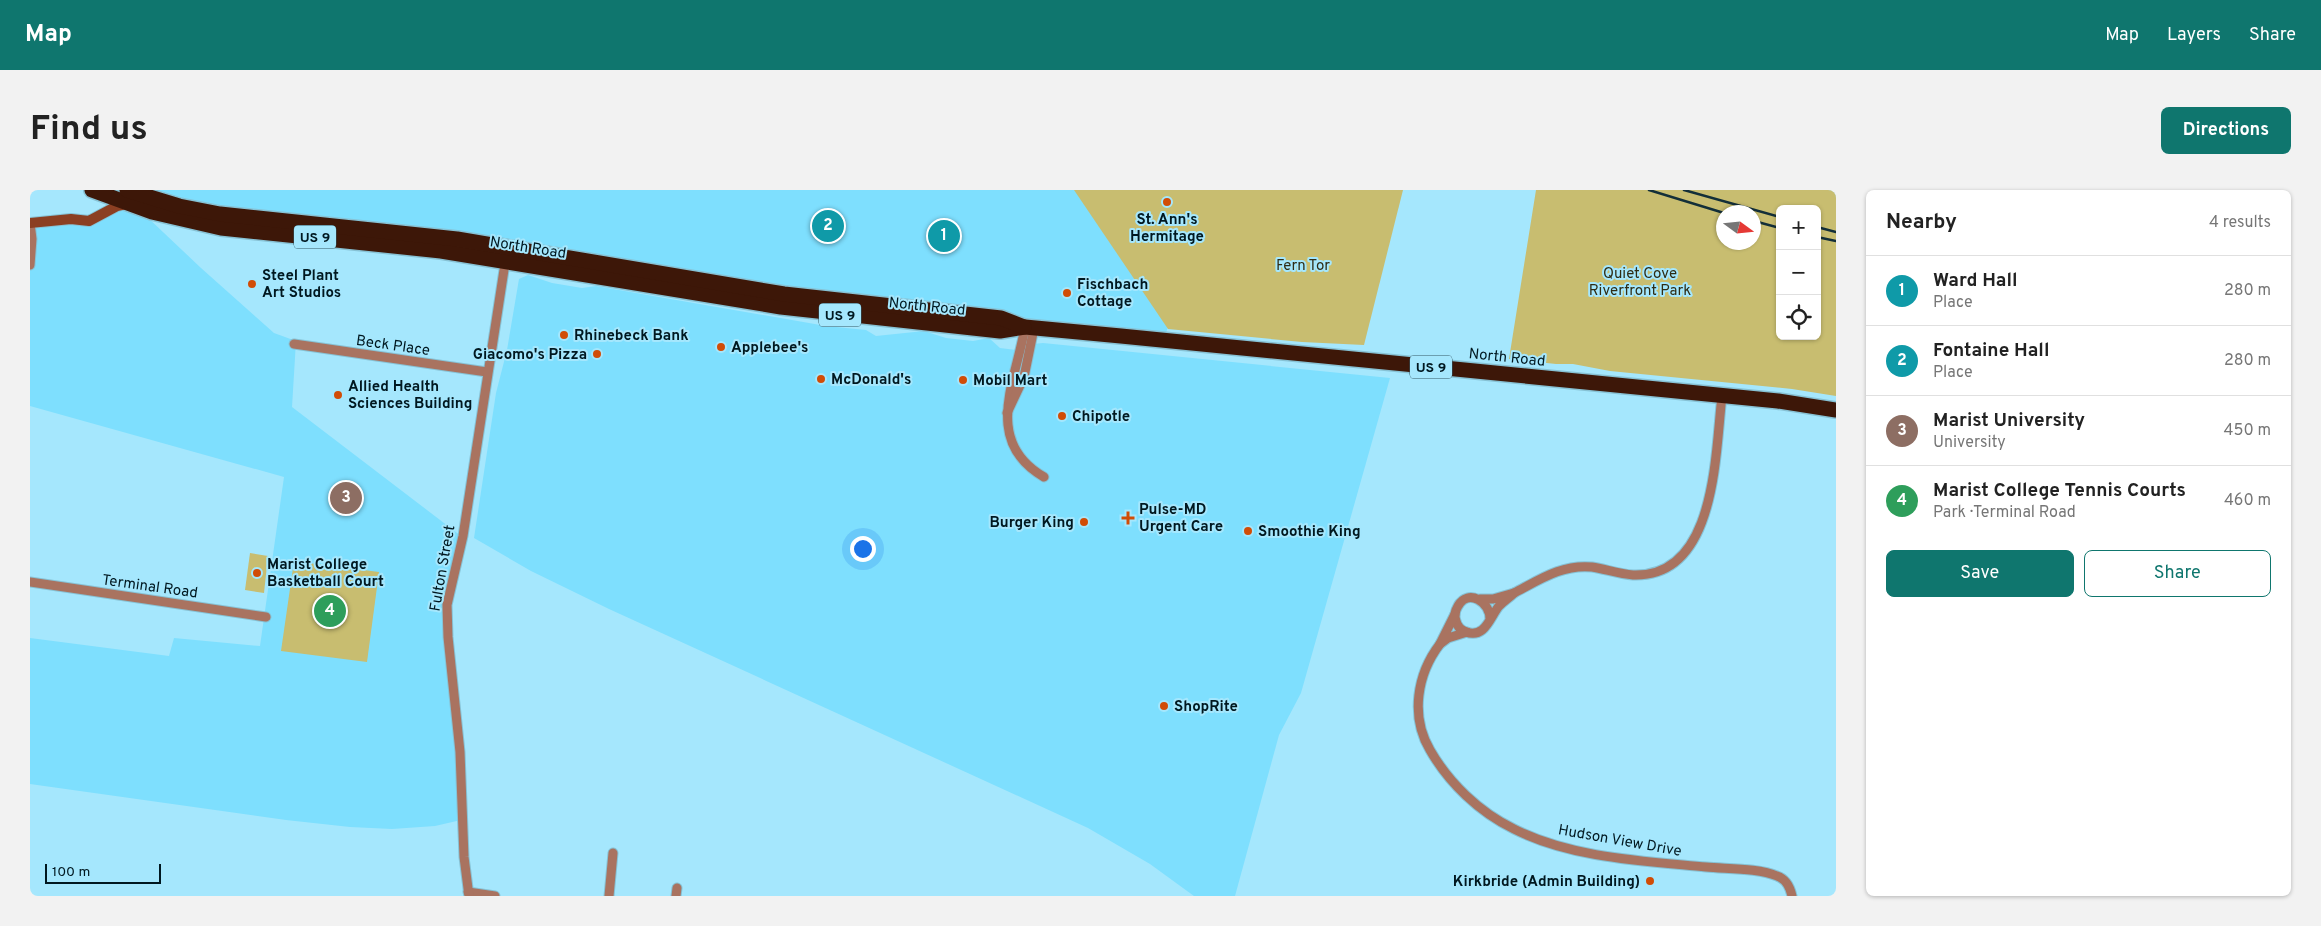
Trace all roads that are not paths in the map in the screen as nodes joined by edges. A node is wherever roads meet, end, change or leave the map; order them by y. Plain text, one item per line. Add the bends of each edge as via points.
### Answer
1 (92, 190) edge
2 (131, 196) edge
3 (31, 223) edge
4 (506, 254) junction
5 (30, 266) edge
6 (1029, 328) junction
7 (294, 344) dead end
8 (487, 372) junction
9 (1722, 396) junction
10 (1836, 410) edge
11 (1044, 477) dead end
12 (30, 582) edge
13 (1514, 594) junction
14 (1480, 599) junction
15 (1455, 614) junction
16 (266, 617) dead end
17 (1490, 620) junction
18 (1467, 632) junction
19 (1440, 644) junction
20 (613, 853) dead end
21 (468, 894) edge
22 (495, 896) edge
23 (609, 896) edge
24 (1792, 896) edge

1 - 2 highway, US 9
2 - 3 street via 94,219
2 - 4 highway, North Road / US 9 via 179,220 221,228
3 - 5 street
4 - 6 highway, North Road / US 9 via 822,313 1000,331
4 - 8 street, Fulton Street
6 - 9 highway, North Road / US 9
6 - 11 street via 1007,400 1007,414 1017,452
7 - 8 street, Beck Place
8 - 21 street, Fulton Street via 463,536 446,605 460,752
9 - 10 highway, North Road / US 9
9 - 13 street via 1708,505 1694,542 1684,554 1670,565 1633,575 1572,567 1555,571
12 - 16 street, Terminal Road
13 - 14 street
13 - 17 street via 1500,605
14 - 15 street via 1464,600
14 - 17 street via 1488,608
15 - 18 street via 1458,625
15 - 19 street, Hudson View Drive
17 - 18 street via 1484,629
18 - 19 street
19 - 24 street, Hudson View Drive via 1421,683 1418,719 1427,746 1439,764 1486,812 1514,829 1574,849 1776,875 1787,883
20 - 23 street
21 - 22 street

